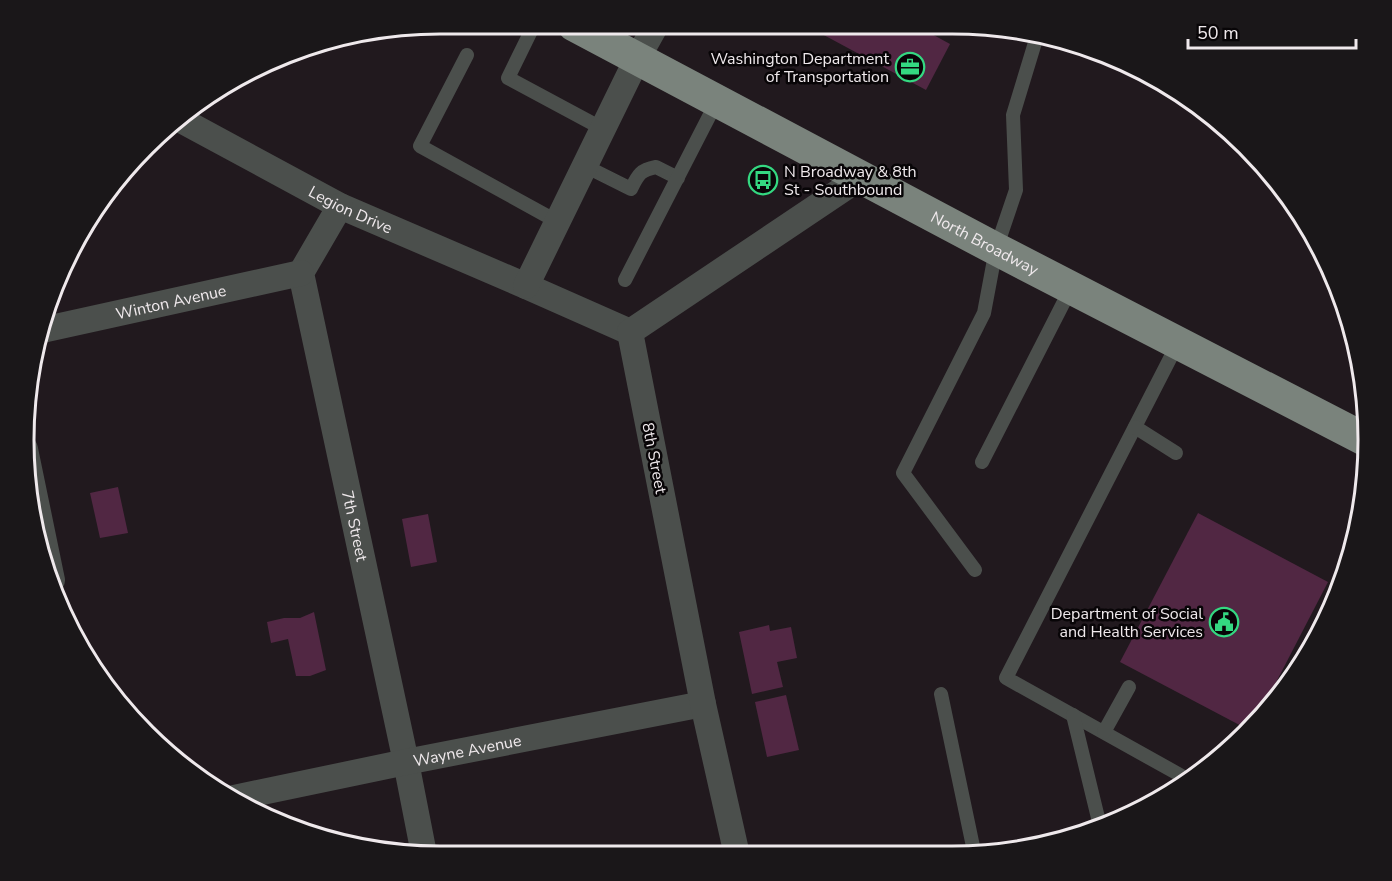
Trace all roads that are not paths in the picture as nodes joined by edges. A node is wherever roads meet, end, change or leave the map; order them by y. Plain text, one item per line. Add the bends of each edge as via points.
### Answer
1 (530, 34) edge
2 (591, 34) edge
3 (651, 34) edge
4 (1035, 43) edge
5 (467, 55) dead end
6 (637, 59) junction
7 (717, 101) junction
8 (187, 123) edge
9 (603, 129) junction
10 (585, 166) junction
11 (861, 177) junction
12 (678, 178) junction
13 (340, 206) junction
14 (558, 222) junction
15 (996, 249) junction
16 (301, 273) junction
17 (625, 280) dead end
18 (526, 286) junction
19 (1071, 288) junction
20 (50, 328) edge
21 (630, 332) junction
22 (1178, 343) junction
23 (1135, 428) junction
24 (1358, 436) edge
25 (1176, 453) dead end
26 (982, 462) dead end
27 (975, 570) dead end
28 (1129, 687) dead end
29 (941, 694) dead end
30 (704, 704) junction
31 (1073, 715) junction
32 (1104, 732) junction
33 (406, 762) junction
34 (1181, 775) edge
35 (244, 796) edge
36 (1098, 819) edge
37 (422, 846) edge
38 (735, 846) edge
39 (973, 846) edge

1 - 9 lane via 508,78
2 - 6 main road, North Broadway
3 - 6 street
4 - 15 lane via 1012,115 1016,190
5 - 14 lane via 420,146
6 - 7 main road, North Broadway
6 - 9 street
7 - 11 main road, North Broadway
7 - 12 lane
8 - 13 street, Legion Drive
9 - 10 street
10 - 12 lane via 631,189 646,169 656,167
10 - 14 street
11 - 15 main road, North Broadway
11 - 21 street
12 - 17 lane
13 - 16 street
13 - 18 street, Legion Drive
14 - 18 street
15 - 19 main road, North Broadway
15 - 27 lane via 984,313 903,473
16 - 20 street, Winton Avenue
16 - 33 street, 7th Street
18 - 21 street, Legion Drive
19 - 22 main road, North Broadway
19 - 26 lane
21 - 30 street, 8th Street
22 - 23 lane
22 - 24 main road, North Broadway
23 - 25 lane
23 - 31 lane via 1006,678
28 - 32 lane
29 - 39 lane
30 - 33 street, Wayne Avenue
30 - 38 street, 8th Street
31 - 32 lane
31 - 36 lane
32 - 34 lane
33 - 35 street, Wayne Avenue
33 - 37 street, 7th Street

